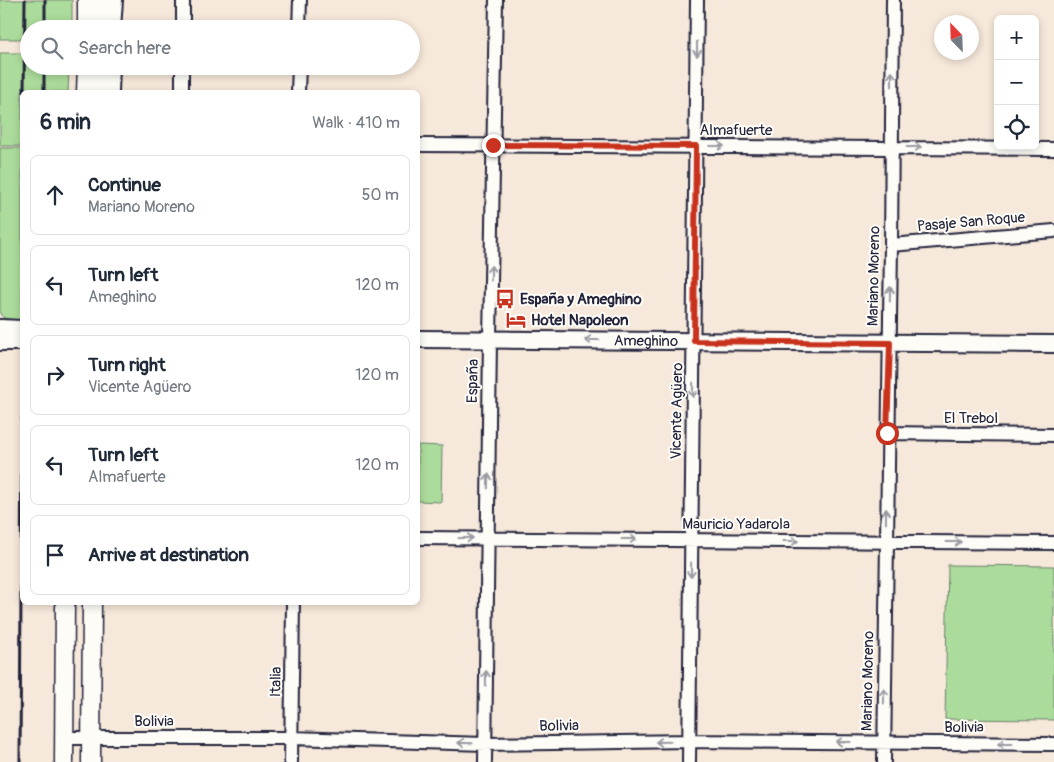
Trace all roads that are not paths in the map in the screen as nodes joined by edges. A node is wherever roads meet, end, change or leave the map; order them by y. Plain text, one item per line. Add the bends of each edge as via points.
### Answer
1 (87, 0) edge
2 (103, 0) edge
3 (116, 0) edge
4 (183, 0) edge
5 (300, 0) edge
6 (496, 0) edge
7 (697, 0) edge
8 (893, 0) edge
9 (87, 20) edge
10 (103, 20) edge
11 (115, 20) edge
12 (182, 20) edge
13 (299, 20) edge
14 (86, 75) edge
15 (102, 75) edge
16 (113, 75) edge
17 (182, 75) edge
18 (299, 75) edge
19 (86, 90) edge
20 (101, 90) edge
21 (112, 90) edge
22 (182, 90) edge
23 (298, 90) edge
24 (420, 145) edge
25 (493, 145) junction
26 (696, 146) junction
27 (892, 147) junction
28 (1054, 148) edge
29 (1054, 232) edge
30 (891, 245) junction
31 (0, 328) edge
32 (20, 329) edge
33 (420, 339) edge
34 (490, 339) junction
35 (694, 341) junction
36 (0, 342) edge
37 (20, 342) edge
38 (890, 343) junction
39 (1054, 344) edge
40 (887, 433) junction
41 (1054, 434) edge
42 (420, 538) edge
43 (488, 538) junction
44 (692, 540) junction
45 (886, 542) junction
46 (1054, 543) edge
47 (66, 605) edge
48 (92, 605) edge
49 (293, 605) edge
50 (90, 737) junction
51 (64, 738) junction
52 (291, 738) junction
53 (690, 741) junction
54 (884, 743) junction
55 (485, 744) junction
56 (1054, 744) edge
57 (64, 762) edge
58 (91, 762) edge
59 (291, 762) edge
60 (485, 762) edge
61 (689, 762) edge
62 (884, 762) edge

1 - 9 main road
2 - 10 main road
3 - 11 street
4 - 12 street
5 - 13 street
6 - 25 street, España
7 -> 26 street, Vicente Agüero
27 -> 8 street, Mariano Moreno
14 - 19 main road
15 - 20 main road
16 - 21 street
17 - 22 street
18 - 23 street
24 - 25 street, Almafuerte
25 - 26 street, Almafuerte
34 -> 25 street, España
26 -> 27 street, Almafuerte
26 - 35 street, Vicente Agüero
27 -> 28 street, Almafuerte
27 - 30 street, Mariano Moreno
29 - 30 street, Pasaje San Roque
38 -> 30 street, Mariano Moreno
31 - 32 street
33 - 34 street, Ameghino
35 -> 34 street, Ameghino
43 -> 34 street, España
35 - 38 street, Ameghino
35 -> 44 street, Vicente Agüero
36 - 37 street
38 - 39 street, Ameghino
38 - 40 street, Mariano Moreno
40 - 41 street, El Trebol
45 -> 40 street, Mariano Moreno
42 -> 43 street, Mauricio Yadarola
43 -> 44 street, Mauricio Yadarola
55 -> 43 street, España
44 -> 45 street, Mauricio Yadarola
44 -> 53 street, Vicente Agüero
45 -> 46 street, Mauricio Yadarola
54 -> 45 street, Mariano Moreno
47 - 51 main road
48 - 50 main road
49 - 52 street, Italia
50 - 51 street, Bolivia
50 - 52 street, Bolivia
50 - 58 main road
51 - 57 main road
55 -> 52 street, Bolivia
52 - 59 street, Italia
54 -> 53 street, Bolivia
53 -> 55 street, Bolivia
53 - 61 street, Vicente Agüero
56 -> 54 street, Bolivia
54 - 62 street, Mariano Moreno
55 - 60 street, España

